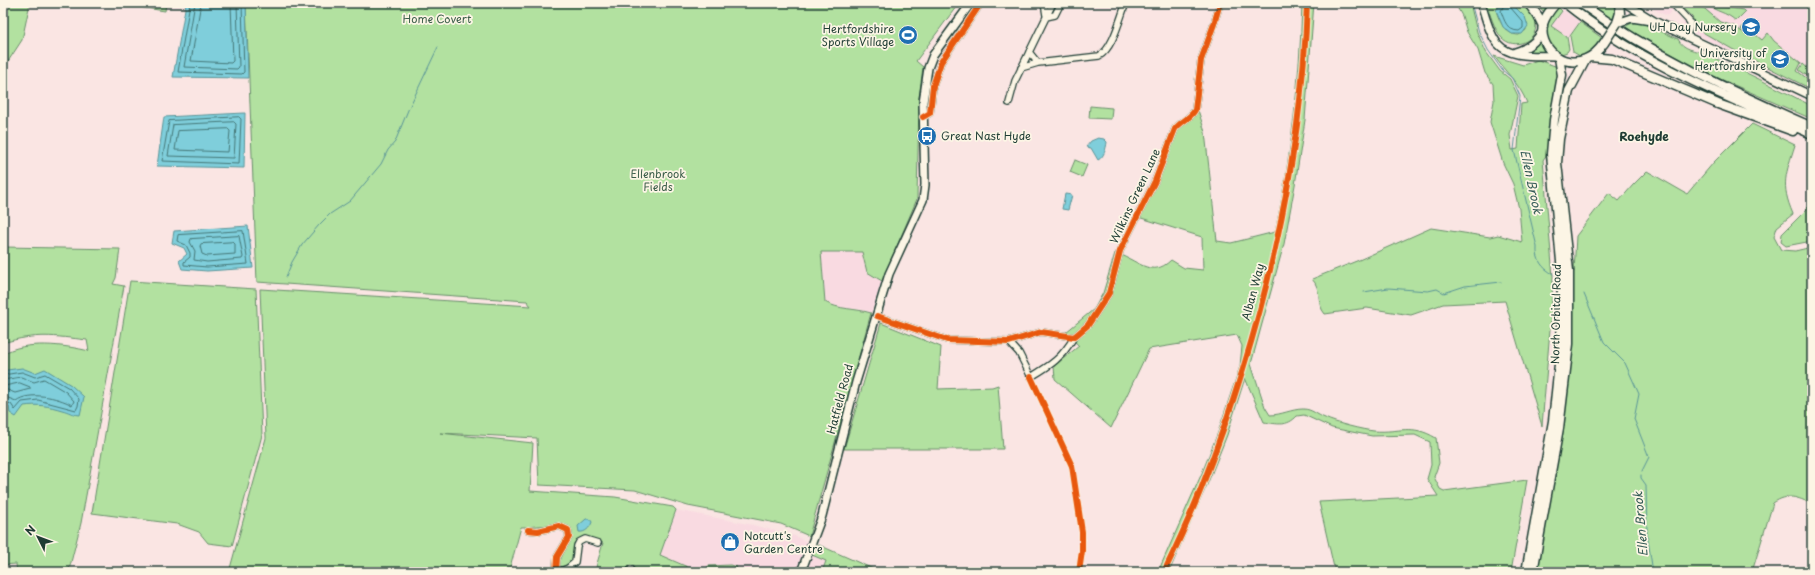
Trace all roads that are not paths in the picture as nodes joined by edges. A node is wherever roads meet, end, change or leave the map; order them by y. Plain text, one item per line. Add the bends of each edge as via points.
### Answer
1 (971, 3) edge
2 (981, 3) edge
3 (1044, 3) edge
4 (1052, 3) edge
5 (1061, 3) edge
6 (1126, 3) edge
7 (1220, 3) edge
8 (1481, 3) edge
9 (1528, 3) edge
10 (1556, 3) edge
11 (1565, 3) edge
12 (1580, 3) edge
13 (1619, 3) edge
14 (1625, 3) edge
15 (1672, 3) edge
16 (1046, 16) junction
17 (1654, 21) junction
18 (1617, 23) junction
19 (1543, 28) junction
20 (1686, 37) junction
21 (1029, 52) junction
22 (1513, 52) junction
23 (1557, 57) junction
24 (1588, 58) junction
25 (1038, 63) junction
26 (1021, 68) junction
27 (1812, 96) edge
28 (1009, 103) dead end
29 (923, 117) junction
30 (1812, 127) edge
31 (1812, 134) edge
32 (1812, 137) edge
33 (876, 316) junction
34 (1074, 337) junction
35 (1009, 342) junction
36 (528, 530) dead end
37 (598, 543) dead end
38 (557, 572) edge
39 (604, 572) edge
40 (616, 572) edge
41 (801, 572) edge
42 (1526, 572) edge
43 (1533, 572) edge

1 - 29 main road, Hatfield Road via 933,55 926,79
2 - 29 street via 941,62 933,86 930,113
3 - 16 street
4 - 16 street
5 - 16 street via 1054,15
6 - 25 street via 1104,54
7 - 34 street, Wilkins Green Lane via 1201,60 1195,110 1192,116 1175,129 1155,181 1120,251 1110,293 1088,325
8 - 22 main road via 1495,40
9 - 19 highway via 1536,12
10 - 19 highway
11 - 31 highway via 1620,42 1665,68
12 - 30 highway via 1627,35 1690,71
13 - 18 highway
14 - 17 main road
15 - 20 street via 1690,22
16 - 21 street
17 - 18 main road via 1632,18
17 - 20 main road
18 - 24 highway, North Orbital Road, bridge via 1604,43
19 - 22 main road via 1532,44
19 - 23 highway via 1547,47
20 - 27 main road
21 - 25 street
21 - 26 street
22 - 23 main road
23 - 24 highway via 1572,62
23 - 42 highway, North Orbital Road via 1562,75 1551,154 1562,272 1561,345 1553,421
24 - 32 highway via 1612,60 1718,104
24 - 43 highway, North Orbital Road via 1569,91 1559,139 1557,163 1569,271 1569,344 1559,428
25 - 26 street
26 - 28 street
29 - 33 main road, Hatfield Road via 923,200 889,274
33 - 35 street via 947,340
33 - 41 main road, Hatfield Road via 856,382 822,516
34 - 35 street via 1041,332
34 - 35 street, Wilkins Green Lane via 1066,351 1031,377 1019,353
36 - 38 street via 538,531 559,526 568,530 569,537 557,557
37 - 38 street via 585,539 579,542 576,546 575,562
39 - 40 street

